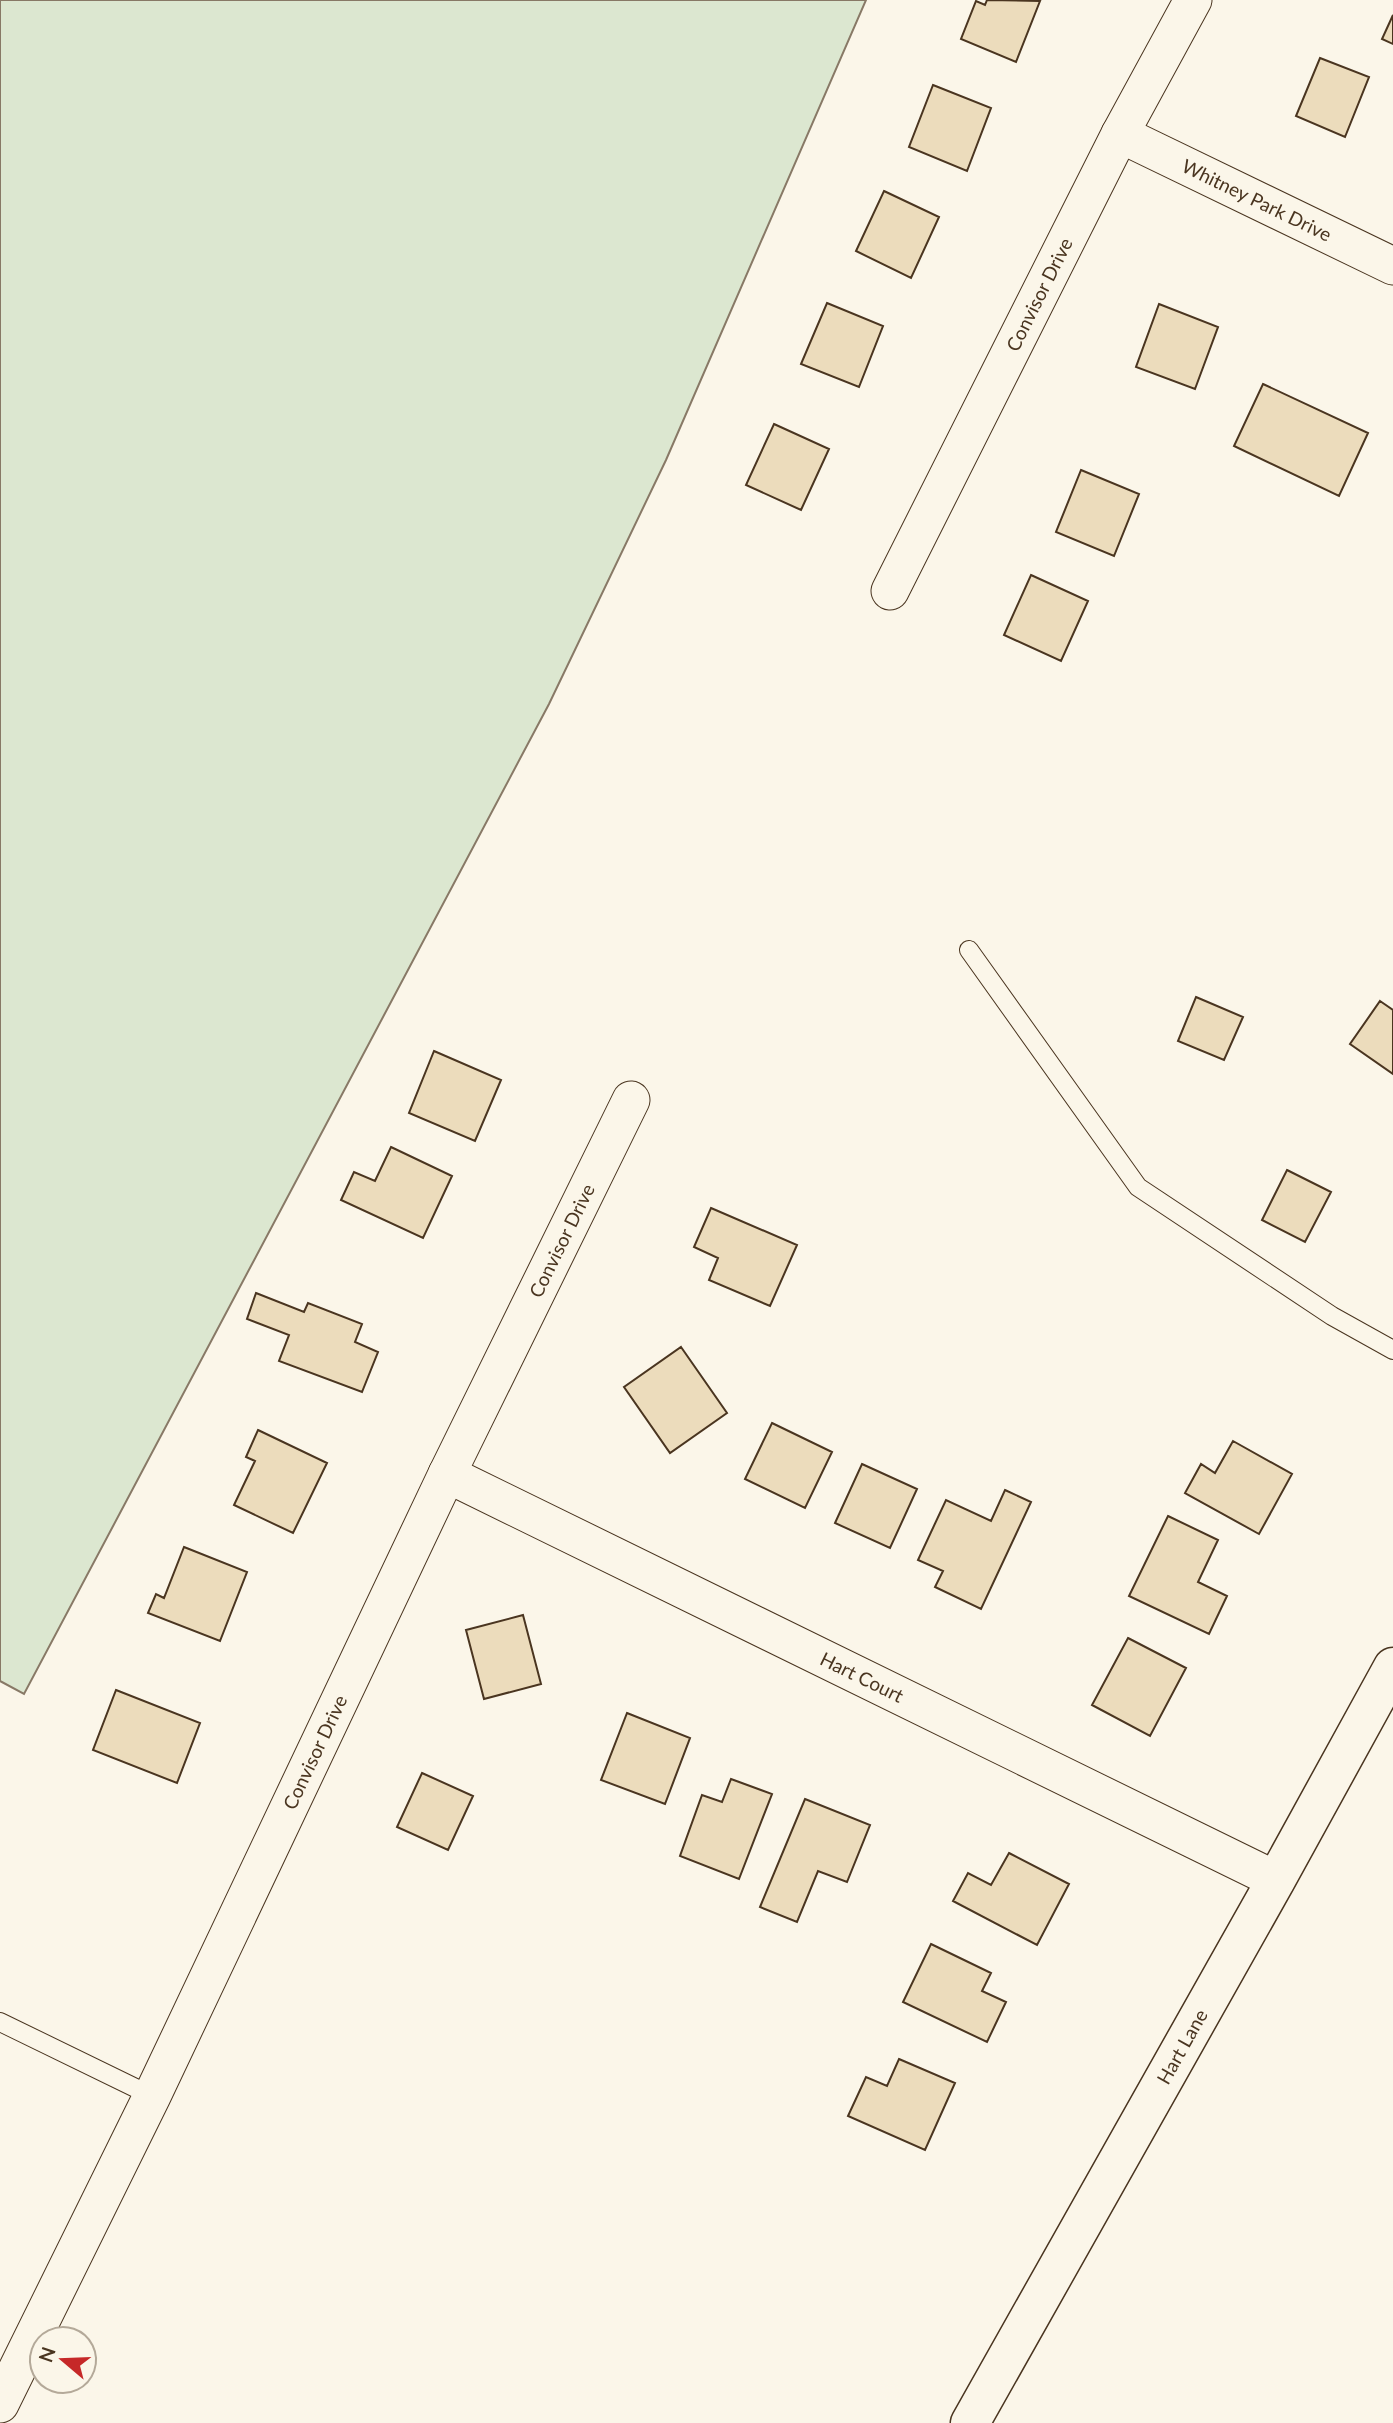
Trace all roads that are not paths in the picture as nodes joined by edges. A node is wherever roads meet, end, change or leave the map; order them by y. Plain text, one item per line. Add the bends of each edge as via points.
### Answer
1 (1193, 0) edge
2 (1120, 134) junction
3 (1393, 266) edge
4 (890, 591) dead end
5 (970, 950) dead end
6 (631, 1100) dead end
7 (1393, 1350) edge
8 (447, 1474) junction
9 (1393, 1667) edge
10 (1276, 1880) junction
11 (0, 2022) edge
12 (152, 2096) junction
13 (0, 2404) edge
14 (970, 2423) edge

1 - 2 street, Convisor Drive
2 - 3 street, Whitney Park Drive
2 - 4 street, Convisor Drive
5 - 7 lane via 1138,1187 1332,1316
6 - 8 street, Convisor Drive
8 - 10 street, Hart Court
8 - 12 street, Convisor Drive
9 - 10 main road, Hart Lane
10 - 14 main road, Hart Lane
11 - 12 lane
12 - 13 street, Convisor Drive

